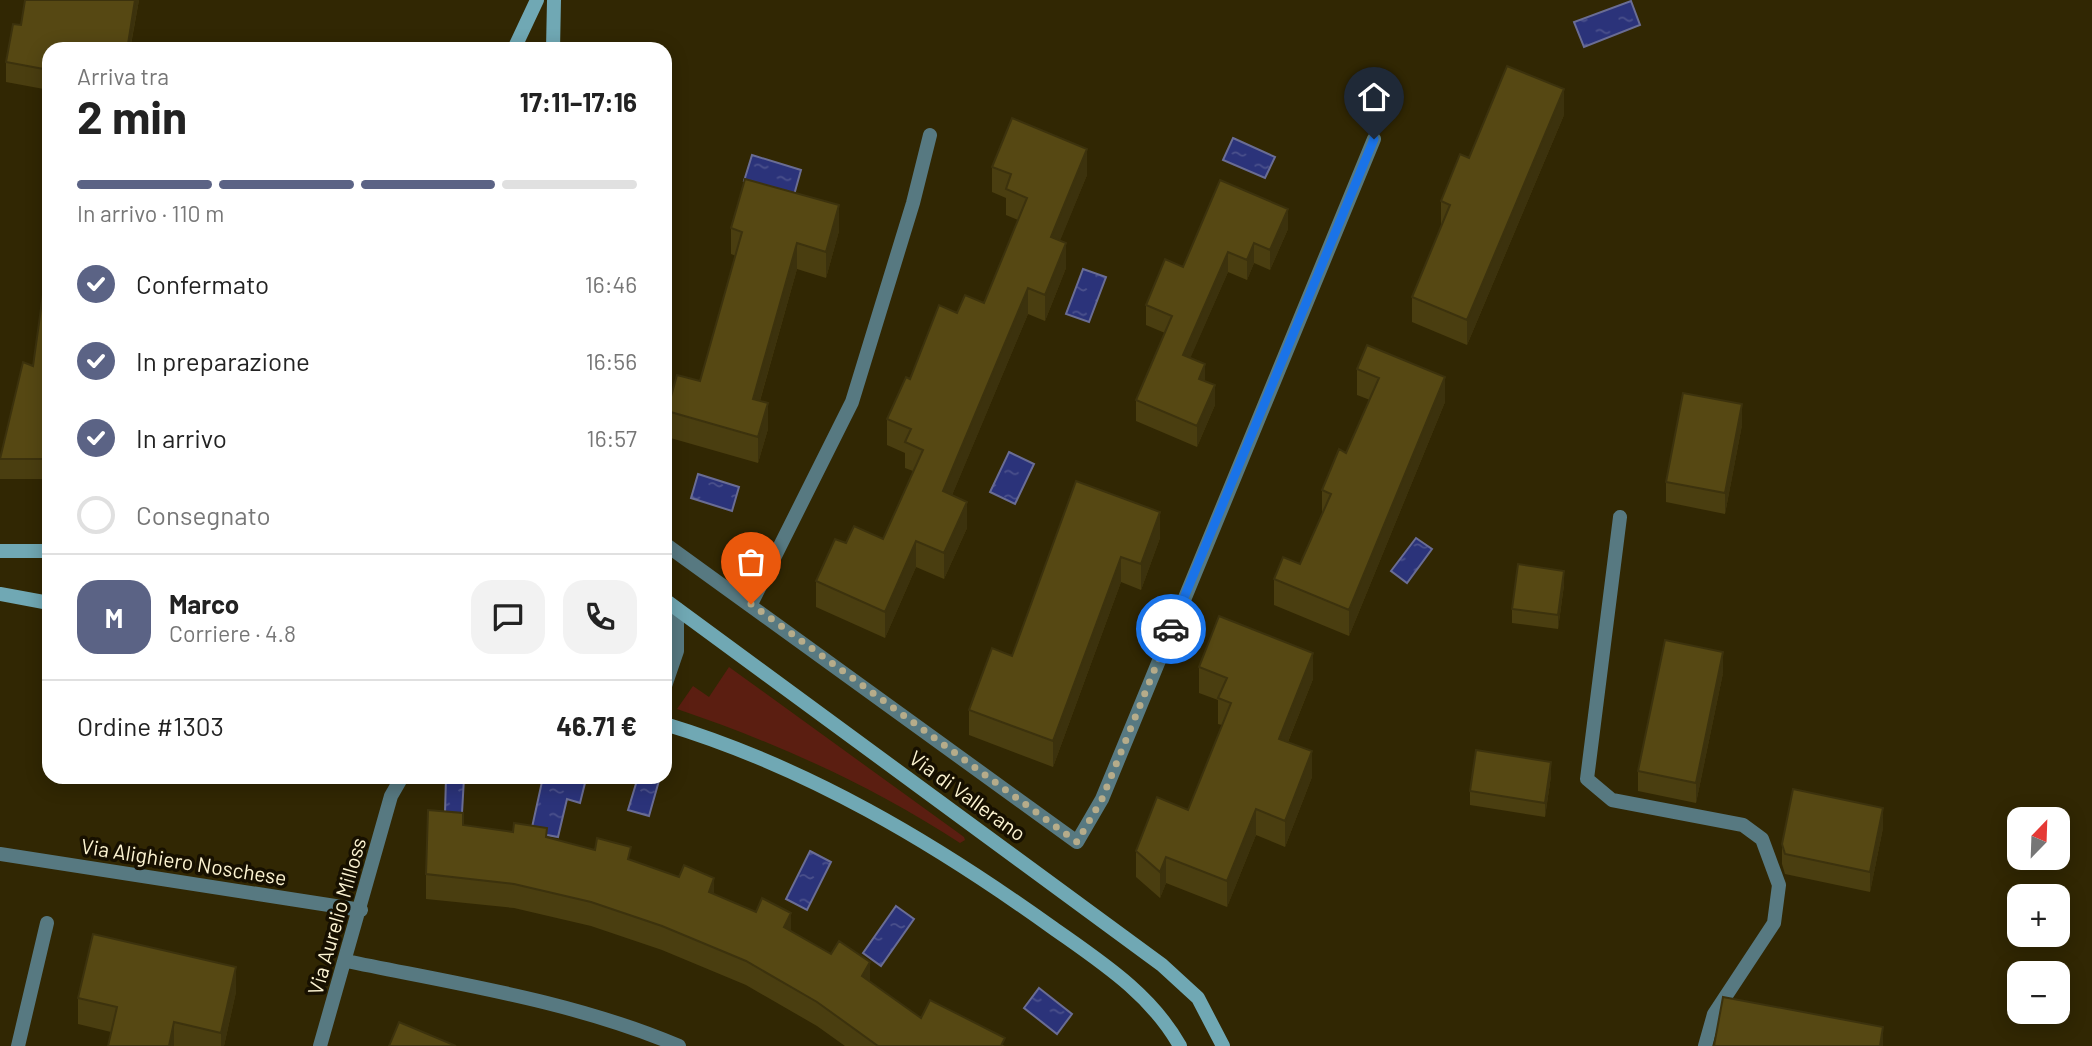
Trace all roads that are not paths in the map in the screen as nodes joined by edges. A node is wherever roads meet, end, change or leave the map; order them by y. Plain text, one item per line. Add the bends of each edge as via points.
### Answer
1 (537, 0) edge
2 (554, 0) edge
3 (517, 42) edge
4 (553, 42) edge
5 (930, 135) dead end
6 (1374, 139) dead end
7 (1620, 517) dead end
8 (672, 549) edge
9 (0, 551) edge
10 (42, 551) edge
11 (0, 594) edge
12 (42, 602) edge
13 (751, 604) junction
14 (672, 606) edge
15 (672, 613) edge
16 (672, 666) edge
17 (672, 727) edge
18 (390, 784) edge
19 (398, 784) edge
20 (391, 796) junction
21 (0, 854) edge
22 (361, 910) junction
23 (47, 923) dead end
24 (346, 961) junction
25 (18, 1046) edge
26 (320, 1046) edge
27 (678, 1046) edge
28 (1180, 1046) edge
29 (1223, 1046) edge
30 (1705, 1046) edge

1 - 3 street
2 - 4 street
5 - 13 street via 852,402
6 - 13 street via 1102,799 1077,842
7 - 30 street via 1587,779 1612,800 1743,825 1762,839 1779,885 1774,923 1714,1014
8 - 13 street
9 - 10 street
11 - 12 street
14 - 29 street, Via di Vallerano via 1162,965 1198,998
15 - 16 street via 677,651
17 - 28 street via 778,766 913,834 1097,959 1148,1002
18 - 20 street, Via Aurelio Milloss
19 - 20 street, Via Aurelio Milloss
20 - 22 street, Via Aurelio Milloss
21 - 22 street, Via Alighiero Noschese
22 - 24 street, Via Aurelio Milloss
23 - 25 street
24 - 26 street, Via Aurelio Milloss
24 - 27 street via 561,1005

